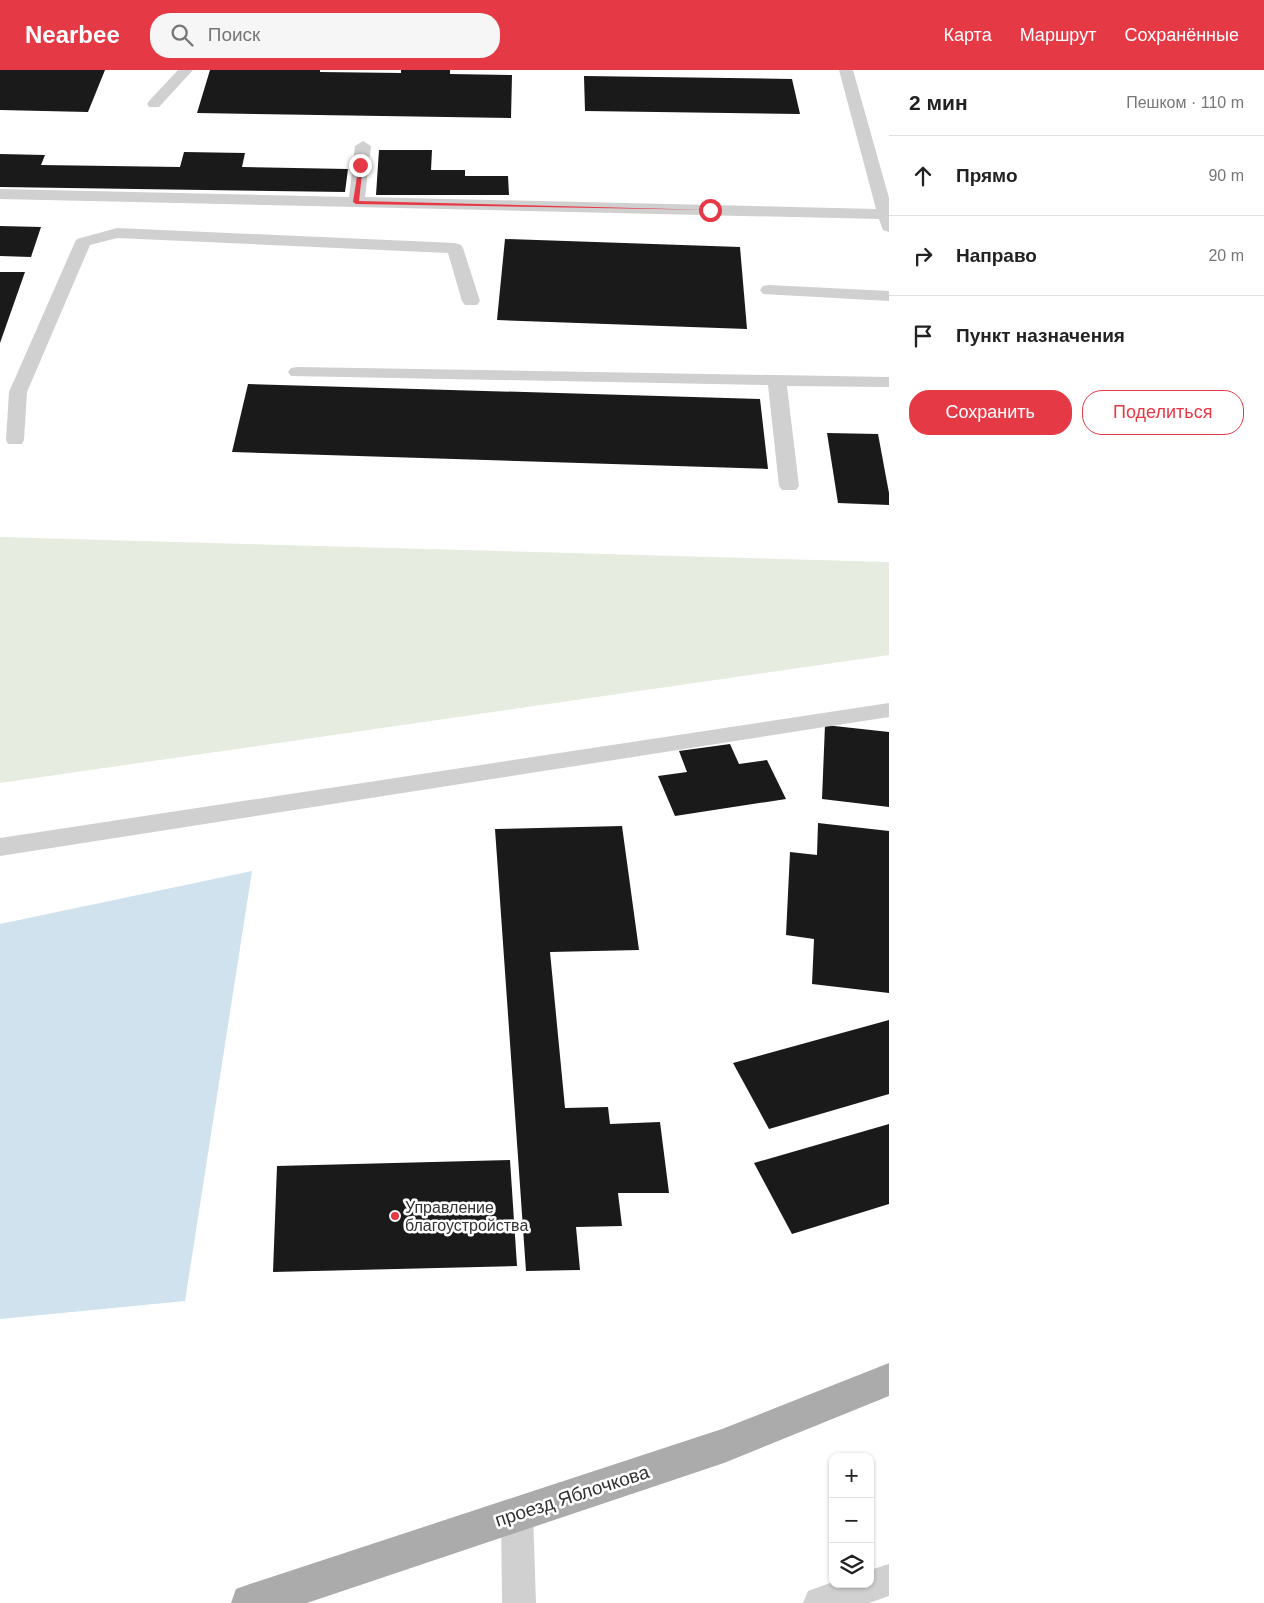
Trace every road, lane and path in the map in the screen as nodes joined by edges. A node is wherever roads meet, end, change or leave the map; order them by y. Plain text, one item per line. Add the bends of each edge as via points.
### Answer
1 (186, 70) edge
2 (846, 70) edge
3 (154, 104) dead end
4 (363, 146) dead end
5 (0, 194) edge
6 (356, 202) junction
7 (888, 218) edge
8 (769, 290) dead end
9 (889, 296) edge
10 (471, 301) dead end
11 (297, 372) dead end
12 (777, 381) junction
13 (889, 382) edge
14 (0, 391) edge
15 (18, 392) junction
16 (15, 440) dead end
17 (789, 486) dead end
18 (889, 710) edge
19 (0, 847) edge
20 (889, 1379) edge
21 (516, 1514) junction
22 (889, 1580) edge
23 (250, 1603) edge
24 (519, 1603) edge
25 (820, 1603) edge

1 - 3 lane
2 - 7 lane
4 - 6 lane
5 - 6 lane
6 - 7 lane
8 - 9 lane
10 - 15 lane via 455,248 117,233 83,242
11 - 12 lane
12 - 13 lane
12 - 17 lane
14 - 15 lane
15 - 16 lane
18 - 19 lane
20 - 21 main road, проезд Яблочкова via 724,1446
21 - 23 main road, проезд Яблочкова
21 - 24 lane
22 - 25 lane

